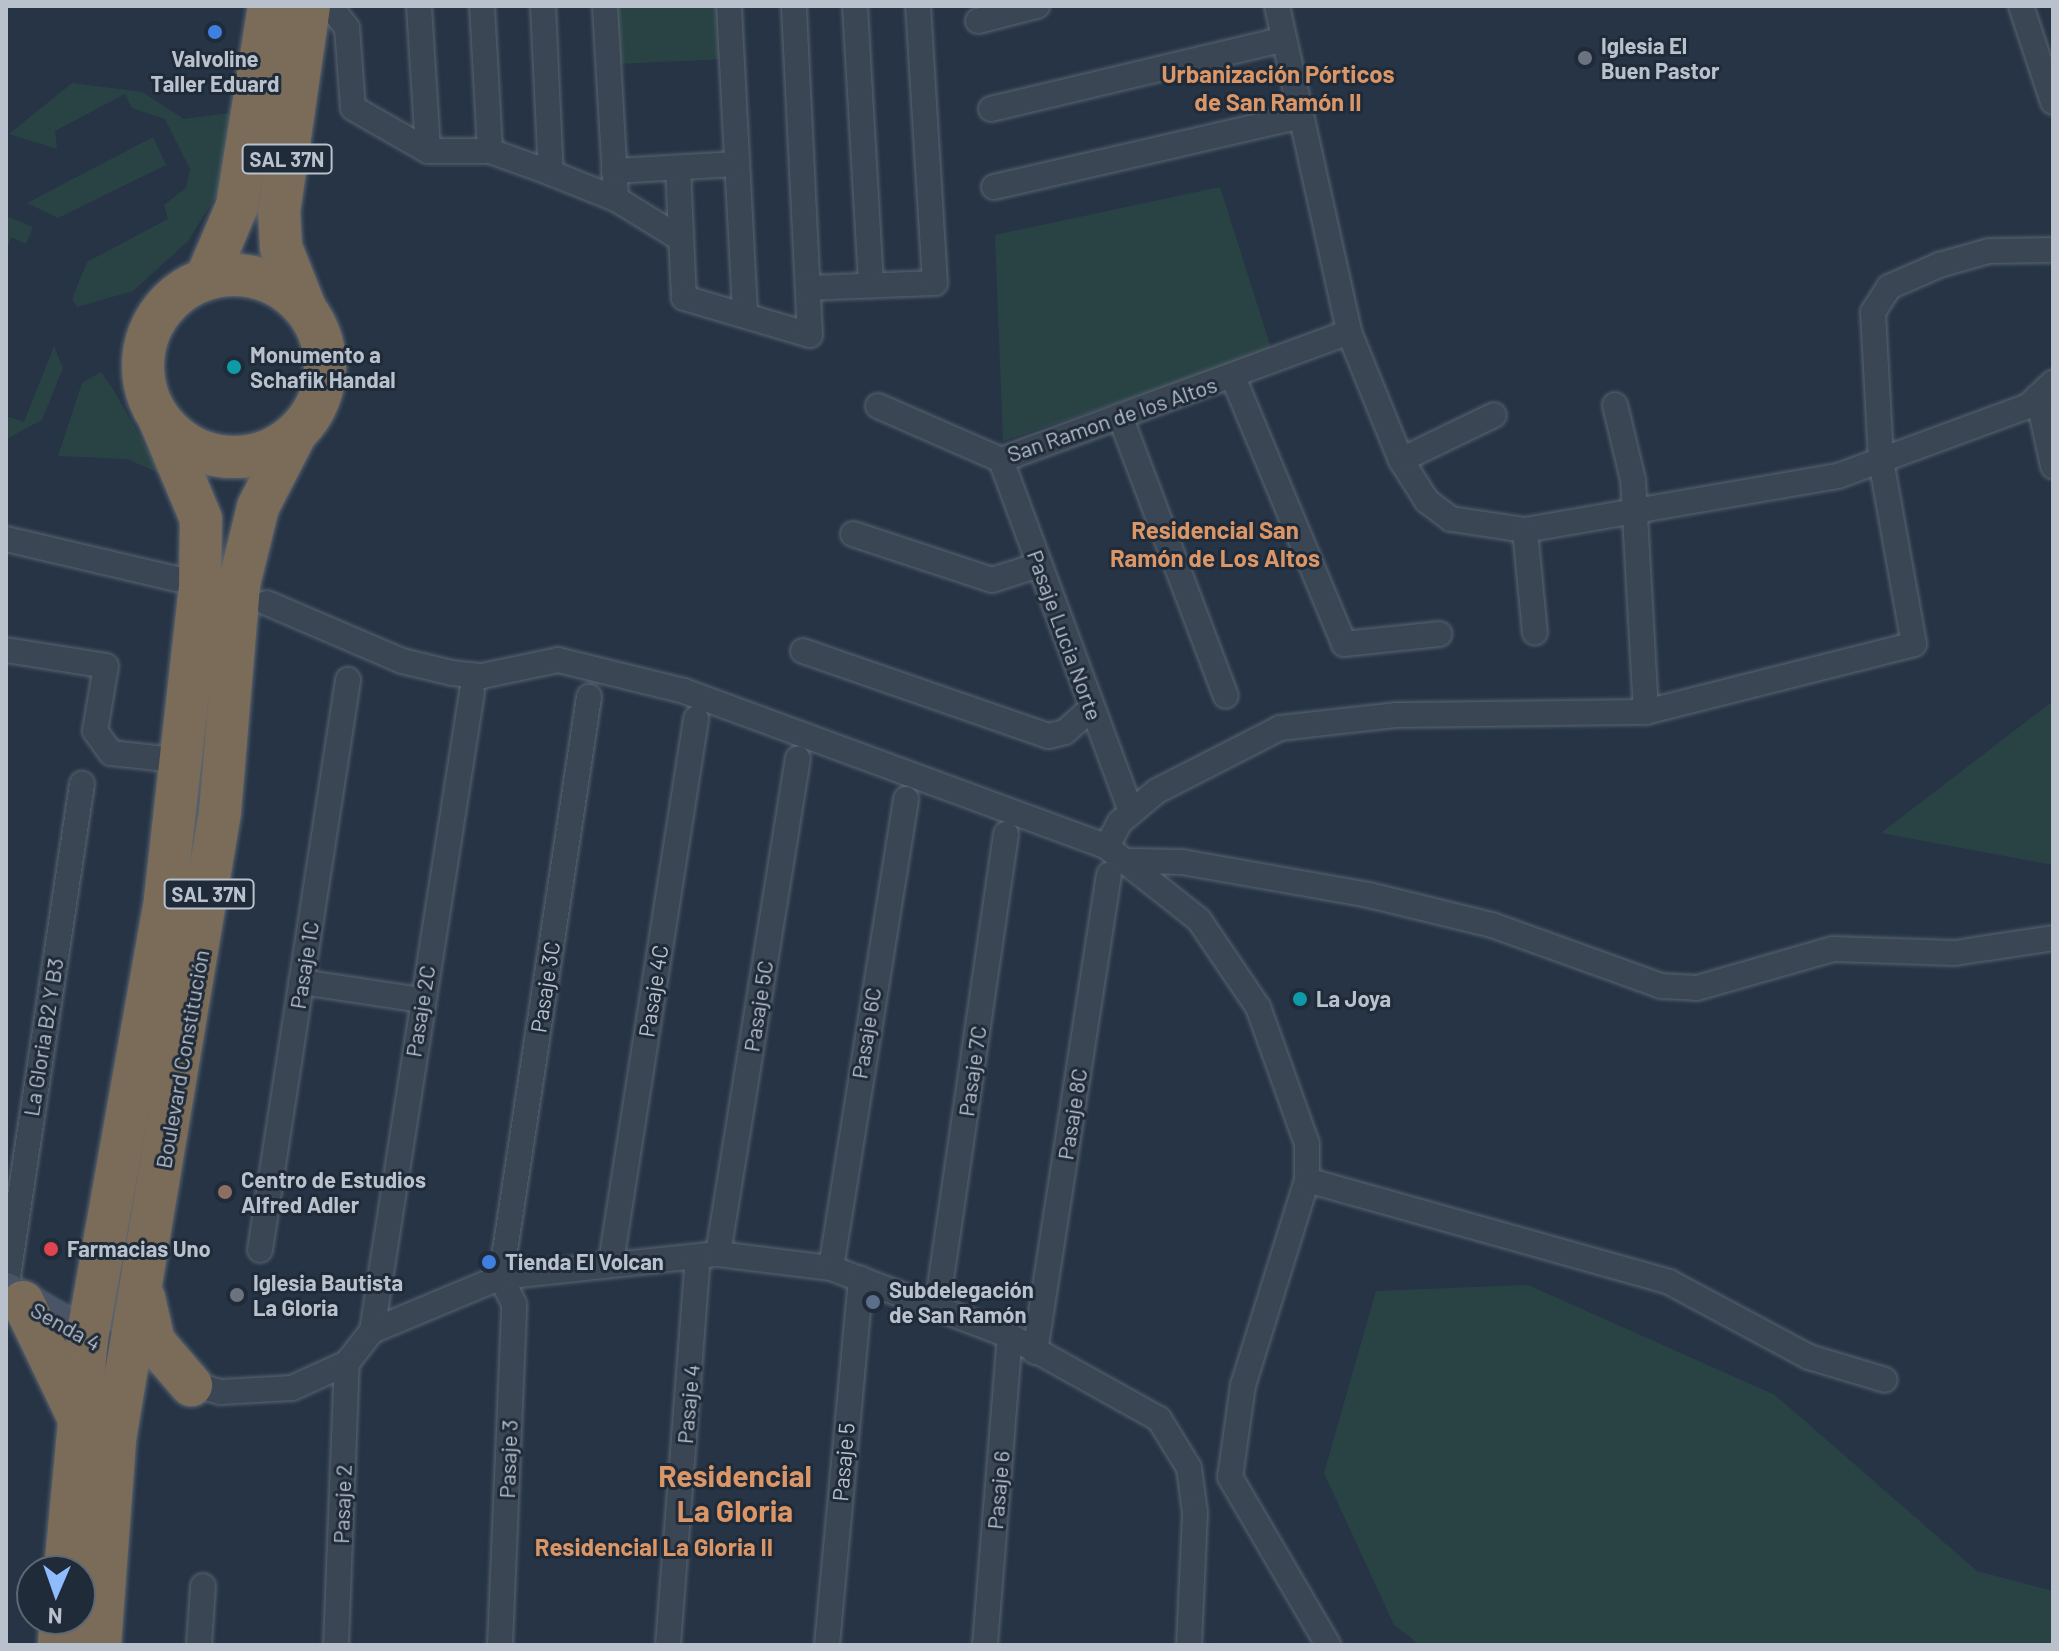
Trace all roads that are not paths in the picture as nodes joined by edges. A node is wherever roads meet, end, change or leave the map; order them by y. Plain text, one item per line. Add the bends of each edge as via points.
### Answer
1 (269, 6) edge
2 (309, 6) edge
3 (330, 6) edge
4 (419, 6) edge
5 (482, 6) edge
6 (543, 6) edge
7 (605, 6) edge
8 (729, 6) edge
9 (794, 6) edge
10 (855, 6) edge
11 (918, 6) edge
12 (1037, 6) edge
13 (1277, 6) edge
14 (2021, 6) edge
15 (978, 21) dead end
16 (1284, 39) junction
17 (2053, 102) edge
18 (991, 109) dead end
19 (1301, 116) junction
20 (428, 151) junction
21 (490, 151) junction
22 (737, 164) junction
23 (678, 168) junction
24 (614, 171) junction
25 (551, 173) junction
26 (994, 187) dead end
27 (616, 199) junction
28 (681, 239) junction
29 (2053, 250) edge
30 (206, 279) junction
31 (871, 286) junction
32 (808, 288) junction
33 (305, 308) junction
34 (745, 316) junction
35 (1349, 332) junction
36 (1233, 377) junction
37 (2045, 390) edge
38 (1615, 405) dead end
39 (878, 406) dead end
40 (1494, 415) dead end
41 (1120, 416) junction
42 (159, 418) junction
43 (296, 433) junction
44 (1001, 460) junction
45 (1401, 460) junction
46 (1881, 460) junction
47 (2053, 466) edge
48 (1636, 513) junction
49 (1525, 530) junction
50 (853, 534) dead end
51 (6, 539) edge
52 (1039, 565) junction
53 (176, 579) dead end
54 (267, 603) dead end
55 (1535, 633) dead end
56 (1439, 634) dead end
57 (6, 650) edge
58 (803, 651) dead end
59 (348, 680) dead end
60 (472, 692) dead end
61 (1226, 696) dead end
62 (589, 697) dead end
63 (1092, 708) junction
64 (1646, 712) junction
65 (696, 719) dead end
66 (798, 758) dead end
67 (183, 761) junction
68 (82, 784) dead end
69 (906, 799) dead end
70 (1131, 811) junction
71 (1006, 834) dead end
72 (1107, 847) junction
73 (1132, 861) junction
74 (1109, 875) dead end
75 (2053, 938) edge
76 (301, 982) junction
77 (422, 1000) junction
78 (1307, 1180) junction
79 (260, 1250) dead end
80 (708, 1256) junction
81 (611, 1262) junction
82 (831, 1268) junction
83 (501, 1277) junction
84 (861, 1279) junction
85 (100, 1280) junction
86 (143, 1286) junction
87 (18, 1298) edge
88 (937, 1307) junction
89 (372, 1331) junction
90 (1010, 1336) junction
91 (87, 1339) junction
92 (1035, 1352) junction
93 (127, 1360) junction
94 (347, 1363) junction
95 (1885, 1380) dead end
96 (191, 1385) junction
97 (78, 1417) junction
98 (115, 1439) junction
99 (1189, 1468) junction
100 (1230, 1477) junction
101 (66, 1555) edge
102 (203, 1586) dead end
103 (100, 1645) edge
104 (199, 1645) edge
105 (336, 1645) edge
106 (500, 1645) edge
107 (668, 1645) edge
108 (827, 1645) edge
109 (985, 1645) edge
110 (1189, 1645) edge
111 (1328, 1645) edge

1 - 30 highway, SAL 37N via 237,206
2 - 33 highway, SAL 37N via 279,212 281,247
3 - 20 street via 347,28 353,108
4 - 20 street
5 - 21 street
6 - 25 street
7 - 24 street
8 - 22 street
9 - 32 street
10 - 31 street
11 - 31 street via 935,283
12 - 15 street
13 - 16 street
14 - 17 street
16 - 18 street
16 - 19 street
19 - 26 street
19 - 35 street
20 - 21 street
21 - 25 street
22 - 23 street
22 - 34 street
23 - 24 street
23 - 28 street
24 - 27 street
25 - 27 street
27 - 28 street
28 - 34 street via 684,298
29 - 46 street via 1989,251 1889,287 1873,312 1871,341
30 - 33 highway, SAL 37N via 260,278
30 - 42 highway, SAL 37N via 173,297 148,336 144,382
31 - 32 street
32 - 34 street via 810,335
33 - 43 highway, SAL 37N via 320,333 326,372 319,401
35 - 36 street, San Ramon de los Altos
35 - 45 street
36 - 41 street, San Ramon de los Altos
36 - 56 street via 1344,644
37 - 46 street
37 - 47 street
38 - 48 street
39 - 44 street, San Ramon de los Altos
40 - 45 street
41 - 44 street, San Ramon de los Altos
41 - 61 street
42 - 43 highway, SAL 37N via 190,446 229,457 270,450
42 - 67 highway, Boulevard Constitución / SAL 37N via 201,519
43 - 86 highway, Boulevard Constitución / SAL 37N via 258,507 242,568 220,812
44 - 52 street, Pasaje Lucia Norte
45 - 49 street via 1427,501 1451,519
46 - 48 street via 1838,476
46 - 64 street via 1914,644
48 - 49 street
48 - 64 street
49 - 55 street
50 - 52 street via 992,580
51 - 53 street
52 - 63 street, Pasaje Lucia Norte
54 - 72 street via 402,661 452,673 482,676 558,660 657,683
57 - 67 street via 106,666 95,731 111,753
58 - 63 street via 1049,736 1065,732
59 - 76 street, Pasaje 1C
60 - 77 street, Pasaje 2C
62 - 83 street, Pasaje 3C
63 - 70 street, Pasaje Lucia Norte
64 - 70 street via 1300,724 1232,746
65 - 81 street, Pasaje 4C
66 - 80 street, Pasaje 5C
67 - 85 highway, Boulevard Constitución / SAL 37N
68 - 87 street, La Gloria B2 Y B3
69 - 82 street, Pasaje 6C
70 - 72 street
71 - 88 street, Pasaje 7C
72 - 73 street
73 - 75 street via 1182,862 1369,895 1492,925 1661,986 1697,988 1833,949 1955,953
73 - 78 street via 1199,920 1258,1007 1307,1144
74 - 92 street, Pasaje 8C
76 - 77 street
76 - 79 street, Pasaje 1C
77 - 89 street, Pasaje 2C
78 - 95 street via 1669,1282 1809,1357
78 - 100 street via 1243,1385
80 - 81 street
80 - 82 street
80 - 107 street, Pasaje 4
81 - 83 street
82 - 84 street
83 - 89 street
83 - 106 street, Pasaje 3 via 514,1304
84 - 88 street
84 - 108 street, Pasaje 5
85 - 87 highway via 82,1299
85 - 91 highway, Boulevard Constitución / SAL 37N
86 - 93 highway, Boulevard Constitución / SAL 37N
86 - 96 highway via 154,1342
87 - 91 street, Senda 4
87 - 97 highway
88 - 90 street
89 - 94 street
90 - 92 street
90 - 109 street, Pasaje 6
91 - 93 street, Senda 4
91 - 97 highway, Boulevard Constitución / SAL 37N
92 - 99 street via 1159,1419
93 - 96 street
93 - 98 highway, Boulevard Constitución / SAL 37N
94 - 96 street via 292,1388 220,1392
94 - 105 street, Pasaje 2
96 - 98 highway via 138,1403
97 - 101 highway, Boulevard Constitución / SAL 37N
98 - 103 highway, Boulevard Constitución / SAL 37N
99 - 100 street
99 - 110 street via 1195,1513
100 - 111 street
102 - 104 street

